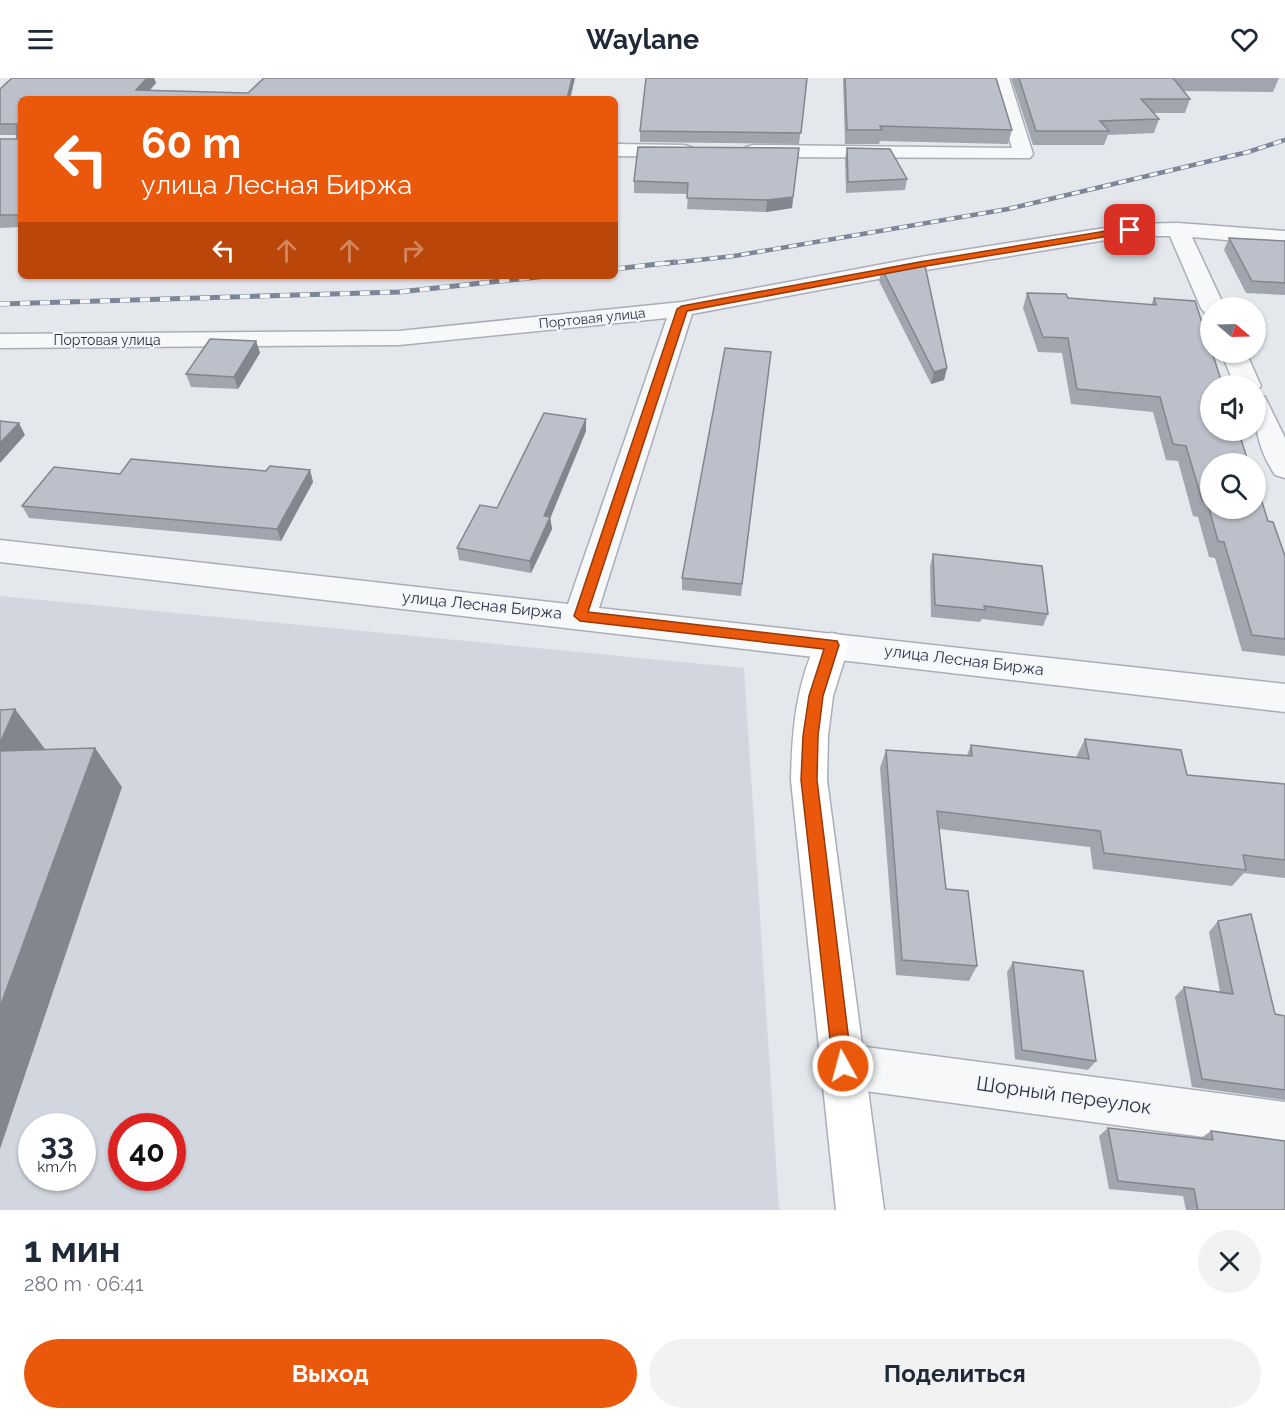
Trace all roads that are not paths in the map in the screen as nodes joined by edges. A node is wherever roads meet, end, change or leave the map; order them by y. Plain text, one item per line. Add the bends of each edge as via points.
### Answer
1 (1000, 78) edge
2 (618, 150) edge
3 (699, 151) edge
4 (735, 151) edge
5 (1178, 229) junction
6 (1285, 238) edge
7 (1208, 297) edge
8 (682, 309) junction
9 (0, 341) edge
10 (1266, 426) edge
11 (1285, 469) edge
12 (0, 551) edge
13 (580, 616) junction
14 (832, 645) junction
15 (1285, 698) edge
16 (843, 1066) junction
17 (1285, 1125) edge
18 (860, 1210) edge

1 - 4 street via 1023,154
2 - 3 street
5 - 6 street, Портовая улица
5 - 7 street
5 - 8 street, Портовая улица via 1130,230
8 - 9 street, Портовая улица via 399,338
8 - 13 street
10 - 11 street
12 - 13 street, улица Лесная Биржа
13 - 14 street, улица Лесная Биржа
14 - 15 street, улица Лесная Биржа
14 - 16 street via 816,696 809,780
16 - 17 street, Шорный переулок
16 - 18 street

